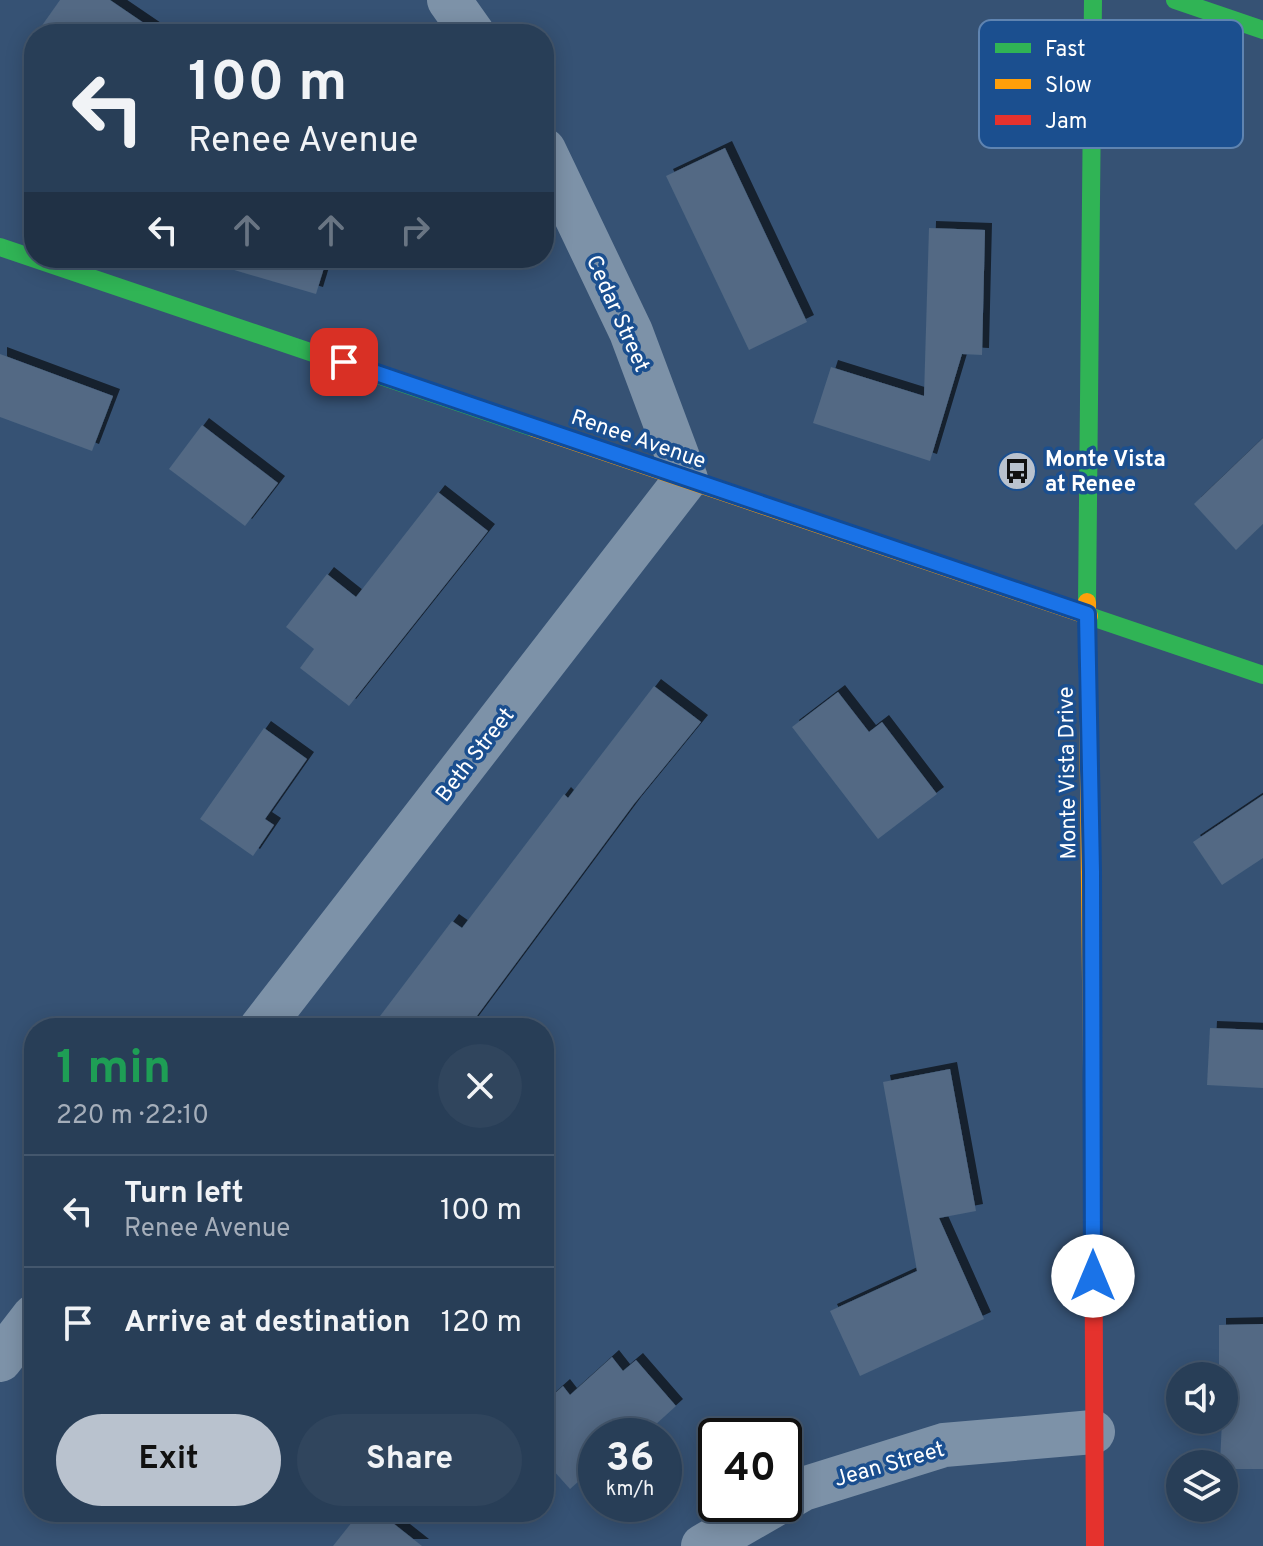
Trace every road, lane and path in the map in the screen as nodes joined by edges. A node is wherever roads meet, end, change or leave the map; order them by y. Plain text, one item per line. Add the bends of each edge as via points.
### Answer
1 (449, 0) edge
2 (1093, 0) edge
3 (1175, 0) edge
4 (1093, 20) edge
5 (1234, 20) edge
6 (1243, 23) edge
7 (466, 24) edge
8 (1263, 30) edge
9 (1090, 148) edge
10 (554, 171) edge
11 (0, 247) edge
12 (24, 255) edge
13 (62, 268) edge
14 (686, 479) junction
15 (1087, 614) junction
16 (1263, 675) edge
17 (269, 1018) edge
18 (24, 1329) edge
19 (0, 1360) edge
20 (1093, 1432) junction
21 (802, 1490) edge
22 (745, 1522) edge
23 (703, 1546) edge
24 (1095, 1546) edge

1 - 7 street
2 - 4 main road, Monte Vista Drive
3 - 5 main road
6 - 8 main road
9 - 15 main road, Monte Vista Drive
10 - 14 street, Cedar Street via 631,332
11 - 12 main road, Renee Avenue
13 - 14 main road, Renee Avenue
14 - 15 main road, Renee Avenue
14 - 17 street, Beth Street
15 - 16 main road, Renee Avenue
15 - 20 main road, Monte Vista Drive
18 - 19 street
20 - 21 street, Jean Street via 944,1445
20 - 24 main road, Monte Vista Drive
22 - 23 street

